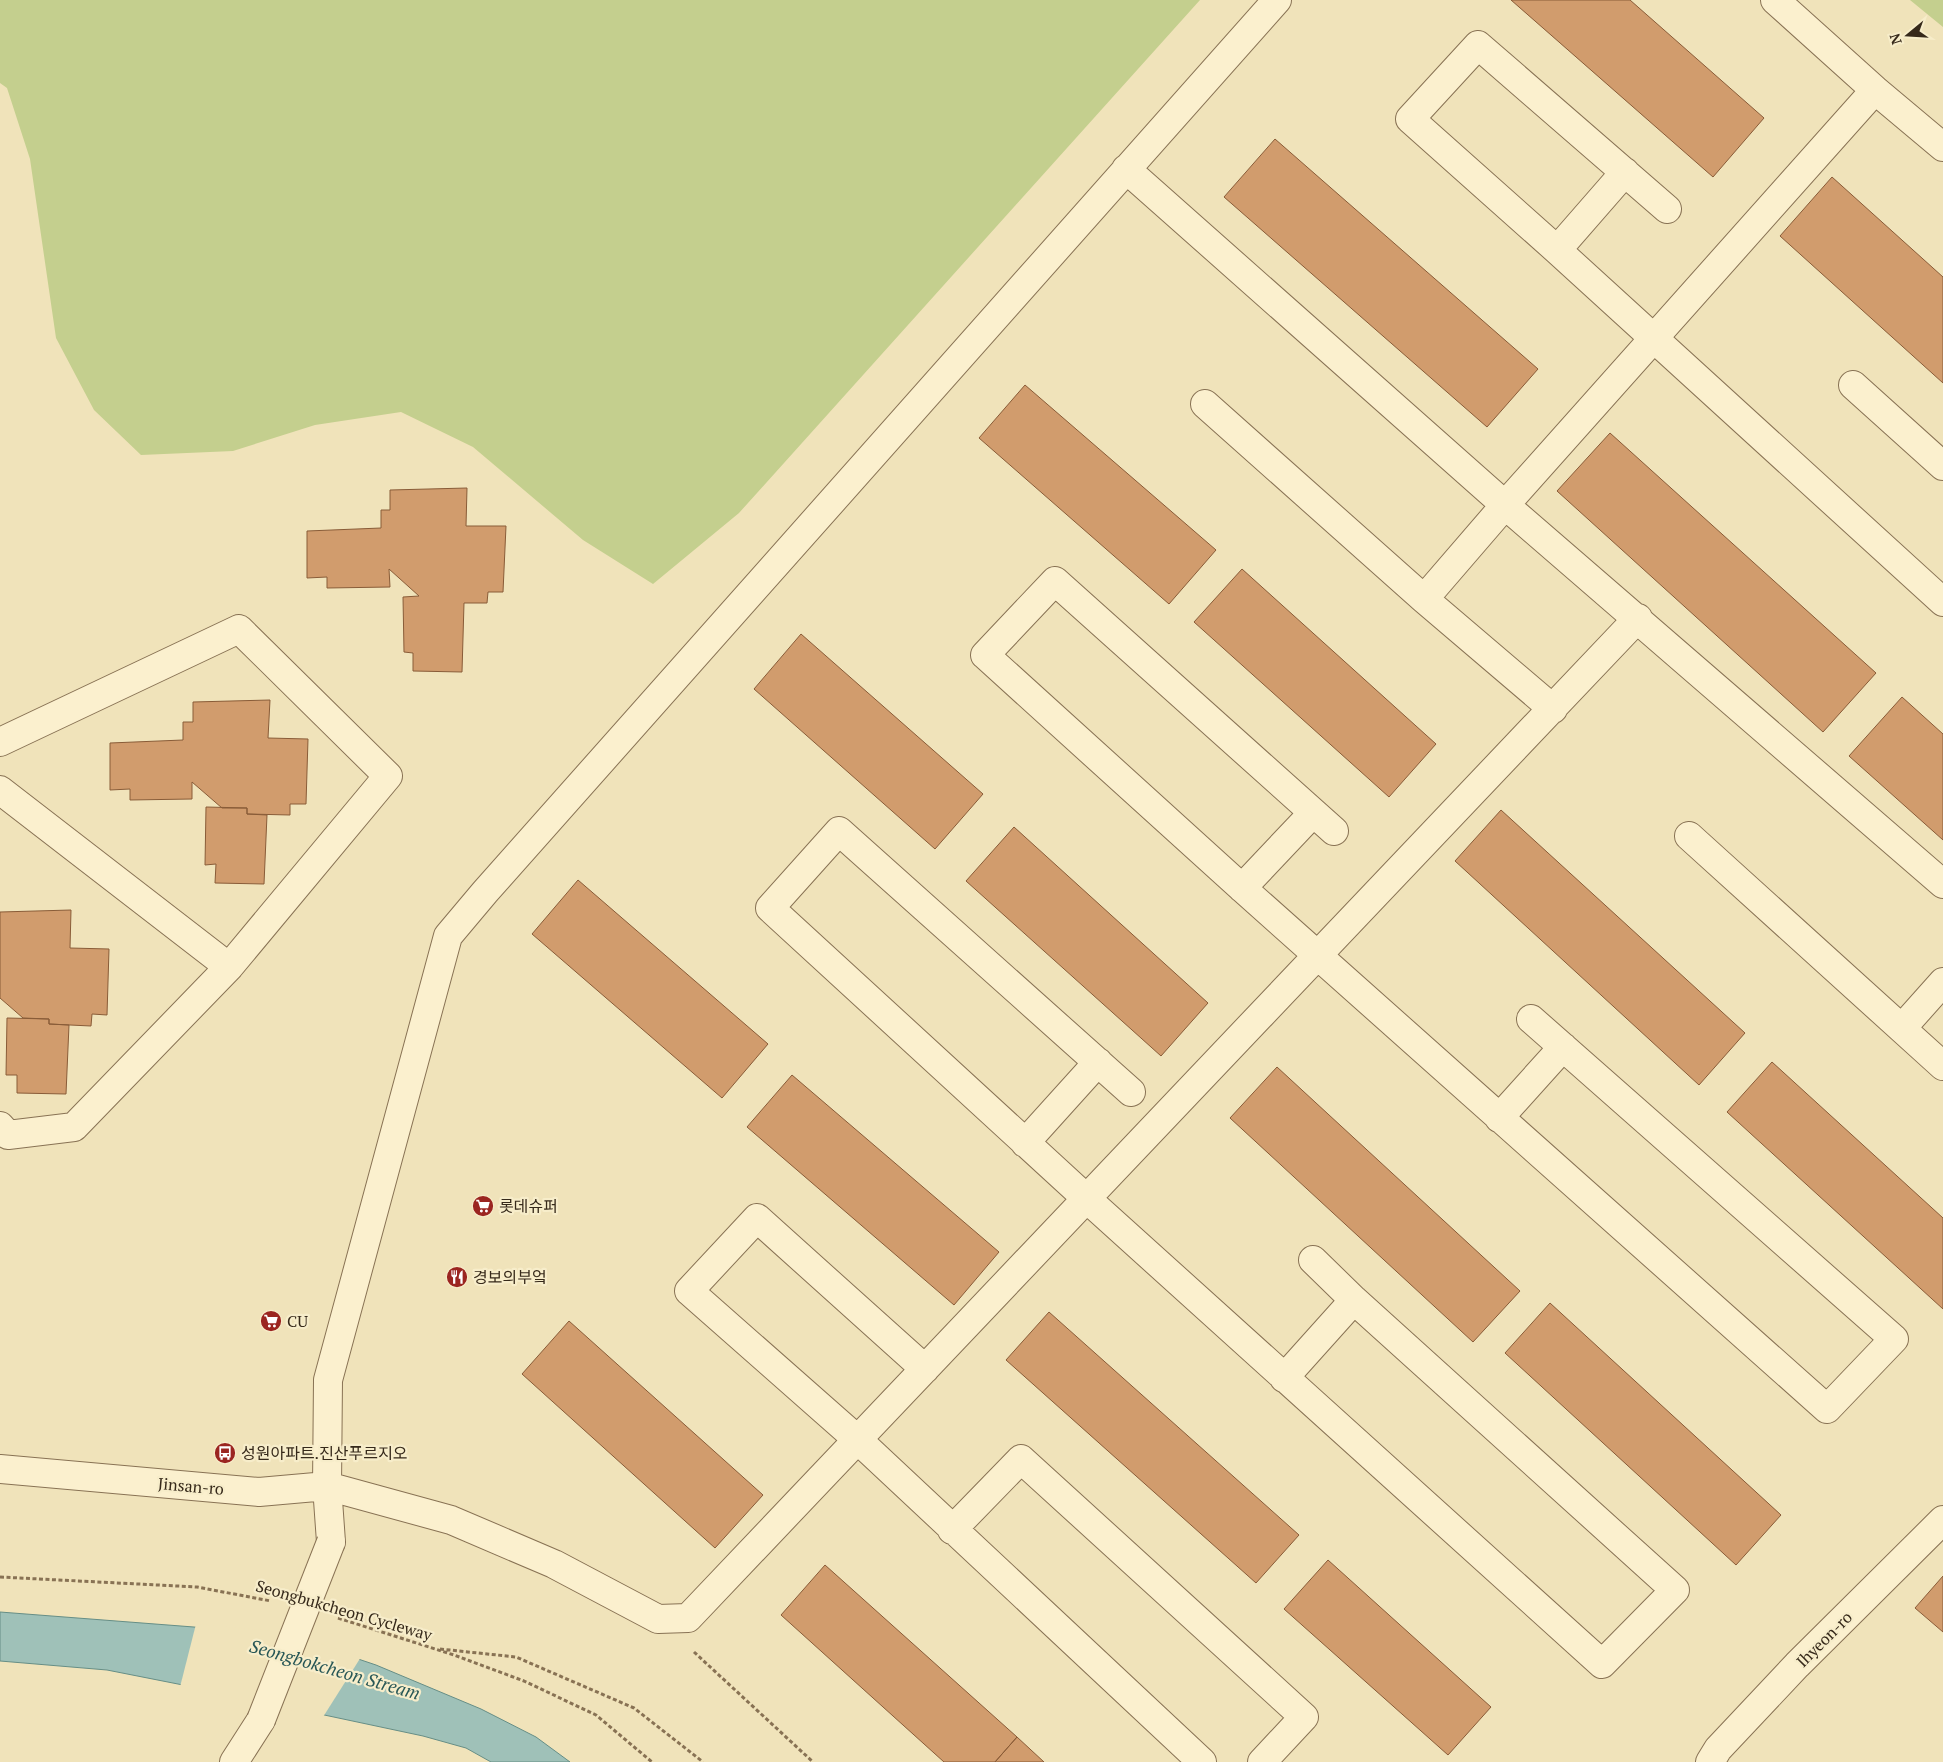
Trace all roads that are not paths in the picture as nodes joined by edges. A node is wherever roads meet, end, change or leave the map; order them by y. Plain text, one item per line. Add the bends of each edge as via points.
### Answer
1 (1277, 0) edge
2 (1775, 0) edge
3 (1875, 90) junction
4 (1943, 147) edge
5 (1126, 169) junction
6 (1624, 172) junction
7 (1667, 209) dead end
8 (1557, 250) junction
9 (1653, 339) junction
10 (1853, 385) dead end
11 (1205, 404) dead end
12 (1943, 466) edge
13 (1505, 505) junction
14 (1424, 599) junction
15 (1943, 602) edge
16 (1638, 618) junction
17 (1553, 708) junction
18 (0, 742) edge
19 (0, 790) edge
20 (1313, 812) junction
21 (1334, 831) dead end
22 (1689, 836) dead end
23 (1943, 884) edge
24 (1242, 888) junction
25 (1318, 955) junction
26 (229, 967) junction
27 (1943, 982) edge
28 (1531, 1019) dead end
29 (1902, 1028) junction
30 (1564, 1047) junction
31 (1098, 1062) junction
32 (1943, 1066) edge
33 (1131, 1092) dead end
34 (1499, 1118) junction
35 (0, 1126) edge
36 (1026, 1143) junction
37 (1087, 1199) junction
38 (1313, 1260) dead end
39 (1354, 1300) junction
40 (925, 1369) junction
41 (1284, 1378) junction
42 (858, 1440) junction
43 (0, 1469) edge
44 (327, 1486) junction
45 (1943, 1520) edge
46 (952, 1530) junction
47 (234, 1762) edge
48 (1202, 1762) edge
49 (1262, 1762) edge
50 (1710, 1762) edge

1 - 5 street
2 - 3 street
3 - 4 street
3 - 9 street
5 - 13 street
5 - 44 street via 448,936 328,1380
6 - 7 street
6 - 8 street
6 - 8 street via 1478,45 1410,119
8 - 9 street
9 - 13 street
9 - 15 street
10 - 12 street
11 - 14 street
13 - 14 street
13 - 16 street
14 - 17 street
16 - 17 street
16 - 23 street
17 - 25 street
18 - 26 street via 239,629 388,776
19 - 26 street
20 - 21 street
20 - 24 street
20 - 24 street via 1055,581 985,655
22 - 29 street
24 - 25 street
25 - 34 street
25 - 37 street
26 - 35 street via 74,1127 8,1135
27 - 29 street
28 - 30 street
29 - 32 street
30 - 34 street
30 - 34 street via 1894,1339 1827,1409
31 - 33 street
31 - 36 street
31 - 36 street via 839,831 770,908
36 - 37 street
37 - 40 street
37 - 41 street
38 - 39 street
39 - 41 street
39 - 41 street via 1674,1590 1602,1664
40 - 42 street
40 - 42 street via 756,1218 689,1291
42 - 44 street via 688,1618 658,1619 554,1564 451,1520
42 - 46 street
43 - 44 street, Jinsan-ro via 259,1492
44 - 47 street, bridge via 331,1542 261,1720
45 - 50 street, Ihyeon-ro via 1797,1665
46 - 48 street
46 - 49 street via 1021,1459 1304,1716

